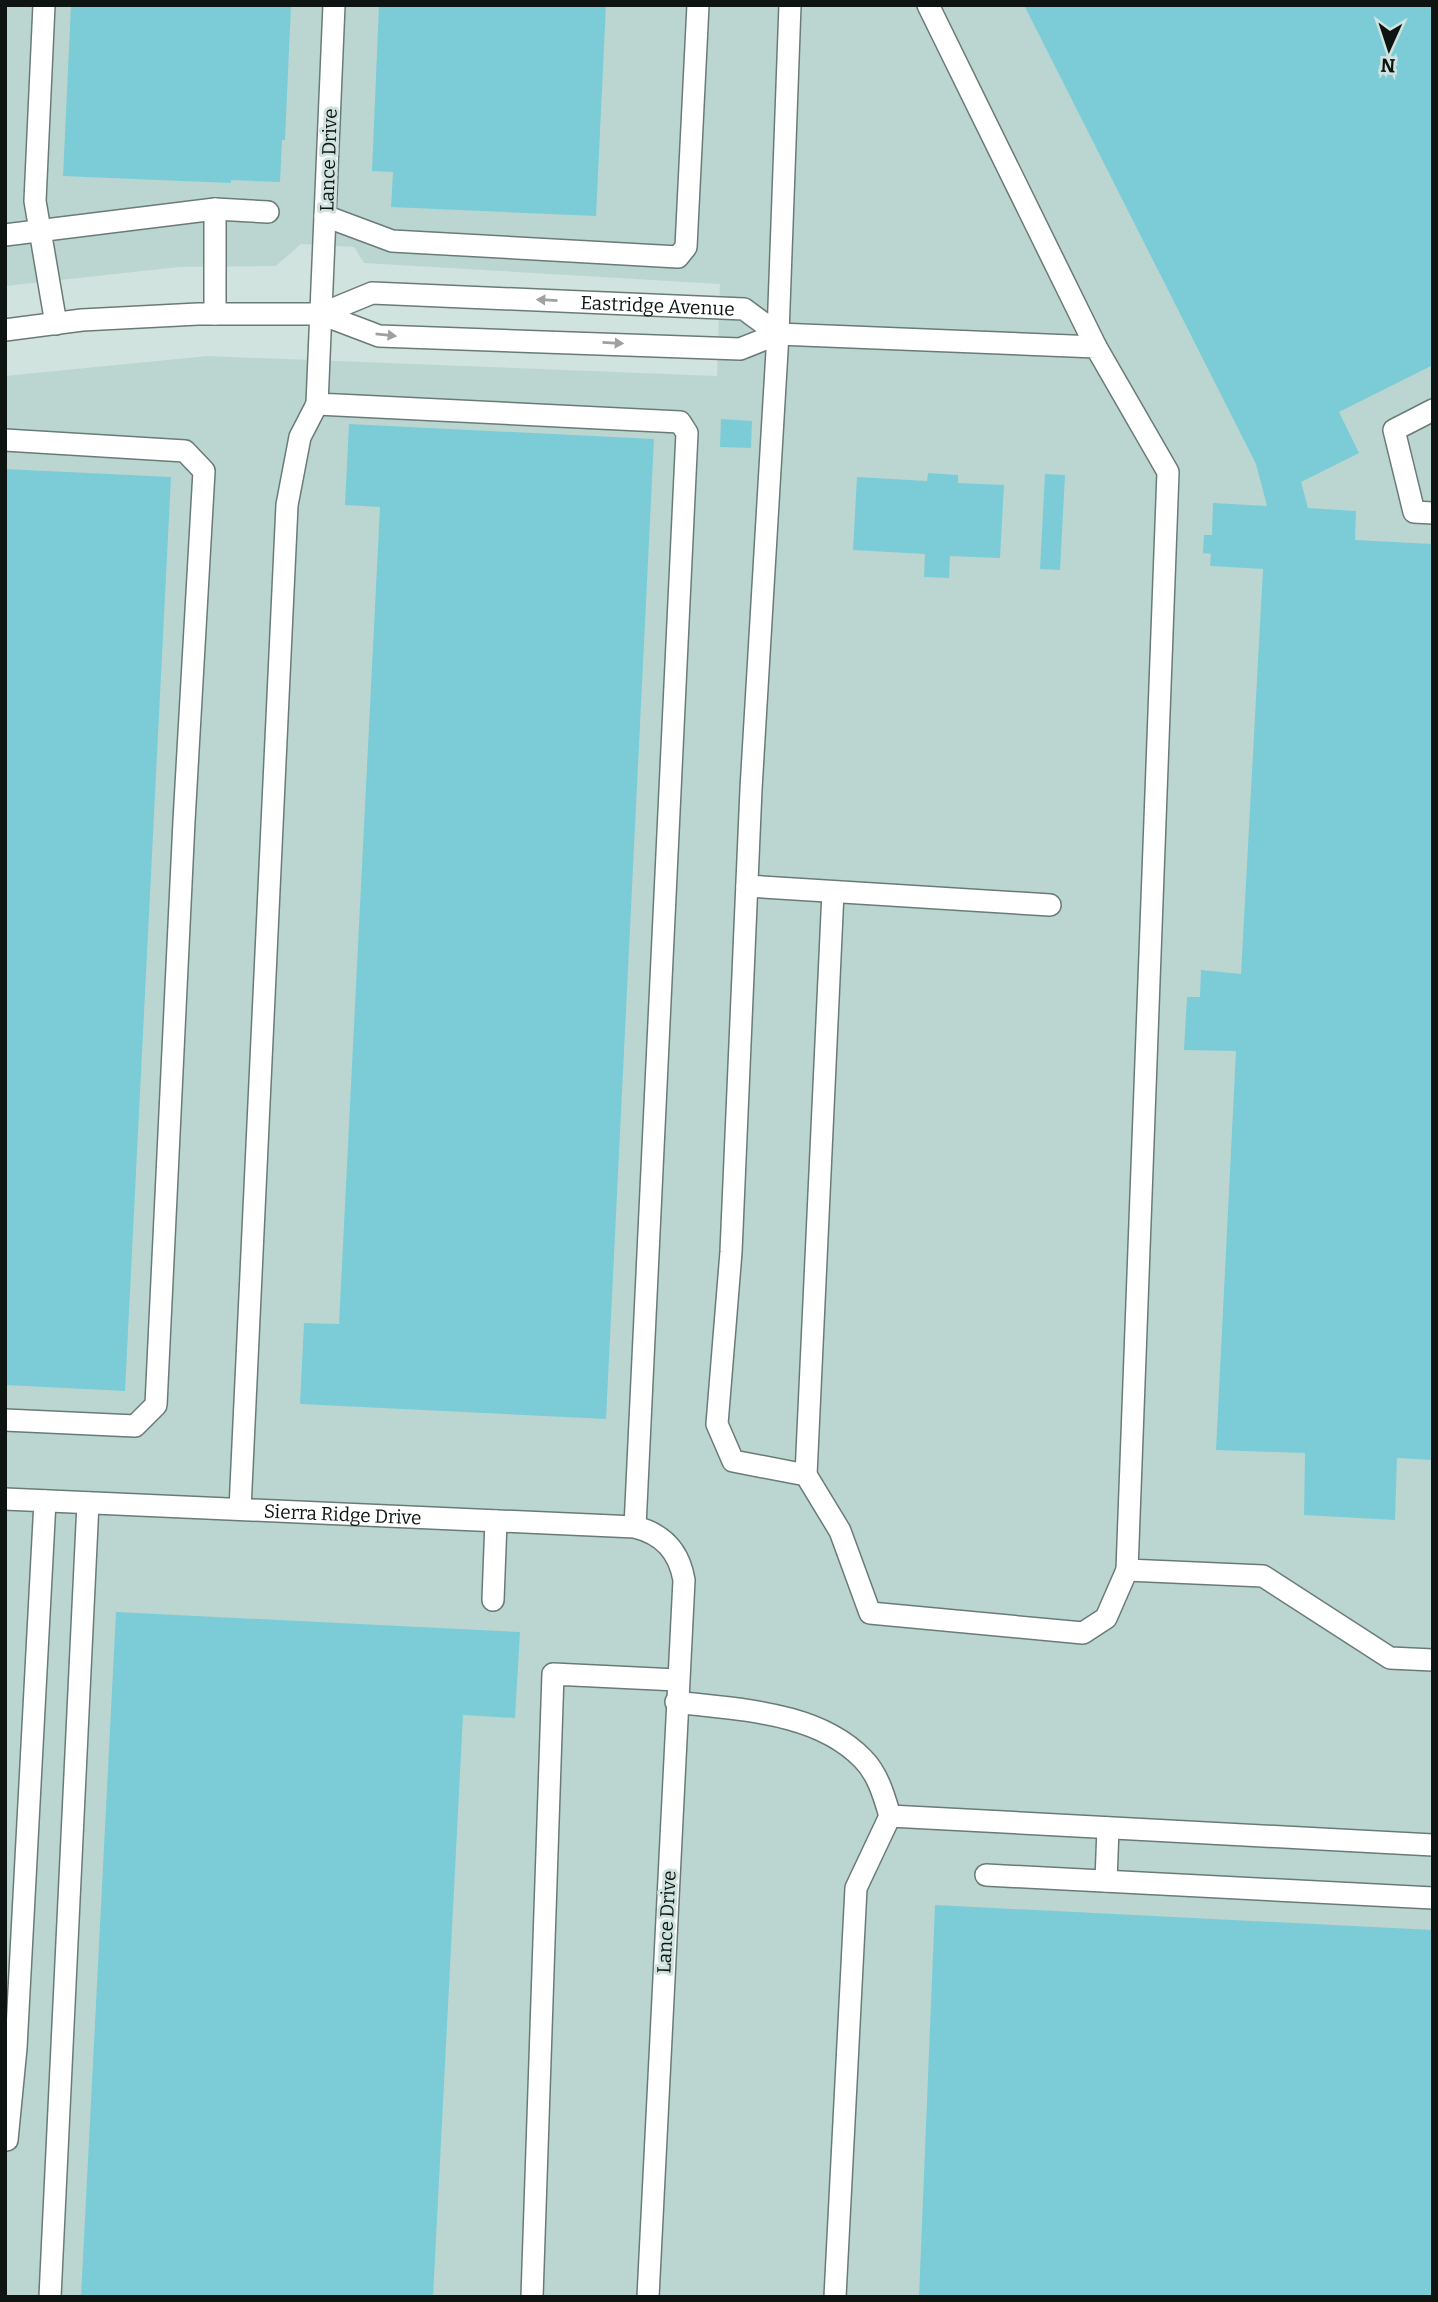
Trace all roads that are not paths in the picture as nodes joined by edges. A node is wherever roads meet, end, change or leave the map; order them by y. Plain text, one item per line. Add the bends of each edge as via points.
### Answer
1 (44, 5) edge
2 (334, 5) edge
3 (698, 5) edge
4 (790, 5) edge
5 (928, 5) edge
6 (215, 209) junction
7 (268, 212) dead end
8 (325, 216) junction
9 (40, 232) junction
10 (5, 235) edge
11 (215, 314) junction
12 (321, 314) junction
13 (56, 324) junction
14 (5, 330) edge
15 (778, 334) junction
16 (1096, 347) junction
17 (317, 404) junction
18 (1433, 410) edge
19 (5, 440) edge
20 (1433, 513) edge
21 (747, 886) junction
22 (833, 891) junction
23 (1050, 905) dead end
24 (5, 1420) edge
25 (806, 1475) junction
26 (5, 1499) edge
27 (46, 1501) junction
28 (88, 1503) junction
29 (240, 1509) junction
30 (496, 1521) junction
31 (635, 1527) junction
32 (673, 1550) joint
33 (1127, 1570) junction
34 (493, 1600) dead end
35 (1433, 1660) edge
36 (677, 1680) junction
37 (677, 1702) junction
38 (890, 1816) junction
39 (1108, 1828) junction
40 (1433, 1845) edge
41 (986, 1875) dead end
42 (1106, 1881) junction
43 (1433, 1898) edge
44 (11, 2048) edge
45 (7, 2140) dead end
46 (50, 2297) edge
47 (532, 2297) edge
48 (648, 2297) edge
49 (835, 2297) edge

1 - 9 street via 36,201
2 - 8 street, Lance Drive
3 - 8 street via 686,247 678,257 392,241
4 - 15 street
5 - 16 street
6 - 7 street
6 - 9 street
6 - 11 street
8 - 12 street, Lance Drive
9 - 10 street
9 - 13 street
11 - 12 street, Eastridge Avenue
11 - 13 street, Eastridge Avenue
12 -> 15 street, Eastridge Avenue via 379,336 740,349
15 -> 12 street, Eastridge Avenue via 744,309 372,292
12 - 17 street, Lance Drive
13 - 14 street, Eastridge Avenue
15 - 16 street
15 - 21 street
16 - 33 street via 1168,472
17 - 29 street via 300,437 287,505
17 - 31 street via 680,422 687,433
18 - 20 street via 1394,430 1414,512
19 - 24 street via 185,451 204,471 156,1405 135,1426
21 - 22 street
21 - 25 street via 732,1252 717,1424 733,1461
22 - 23 street
22 - 25 street
25 - 33 street via 840,1531 870,1612 1083,1633 1106,1618
26 - 27 street, Sierra Ridge Drive
27 - 28 street, Sierra Ridge Drive
27 - 44 street
28 - 29 street, Sierra Ridge Drive
28 - 46 street
29 - 30 street, Sierra Ridge Drive
30 - 31 street, Sierra Ridge Drive
30 - 34 street
31 - 32 street, Sierra Ridge Drive via 659,1536
32 - 36 street, Lance Drive via 684,1580
33 - 35 street via 1263,1576 1390,1658
36 - 37 street, Lance Drive
36 - 47 street via 553,1674
37 - 38 street via 759,1712 842,1741 864,1760 881,1786
37 - 48 street, Lance Drive
38 - 39 street
38 - 49 street via 856,1888
39 - 40 street
39 - 42 street
41 - 42 street
42 - 43 street
44 - 45 street

